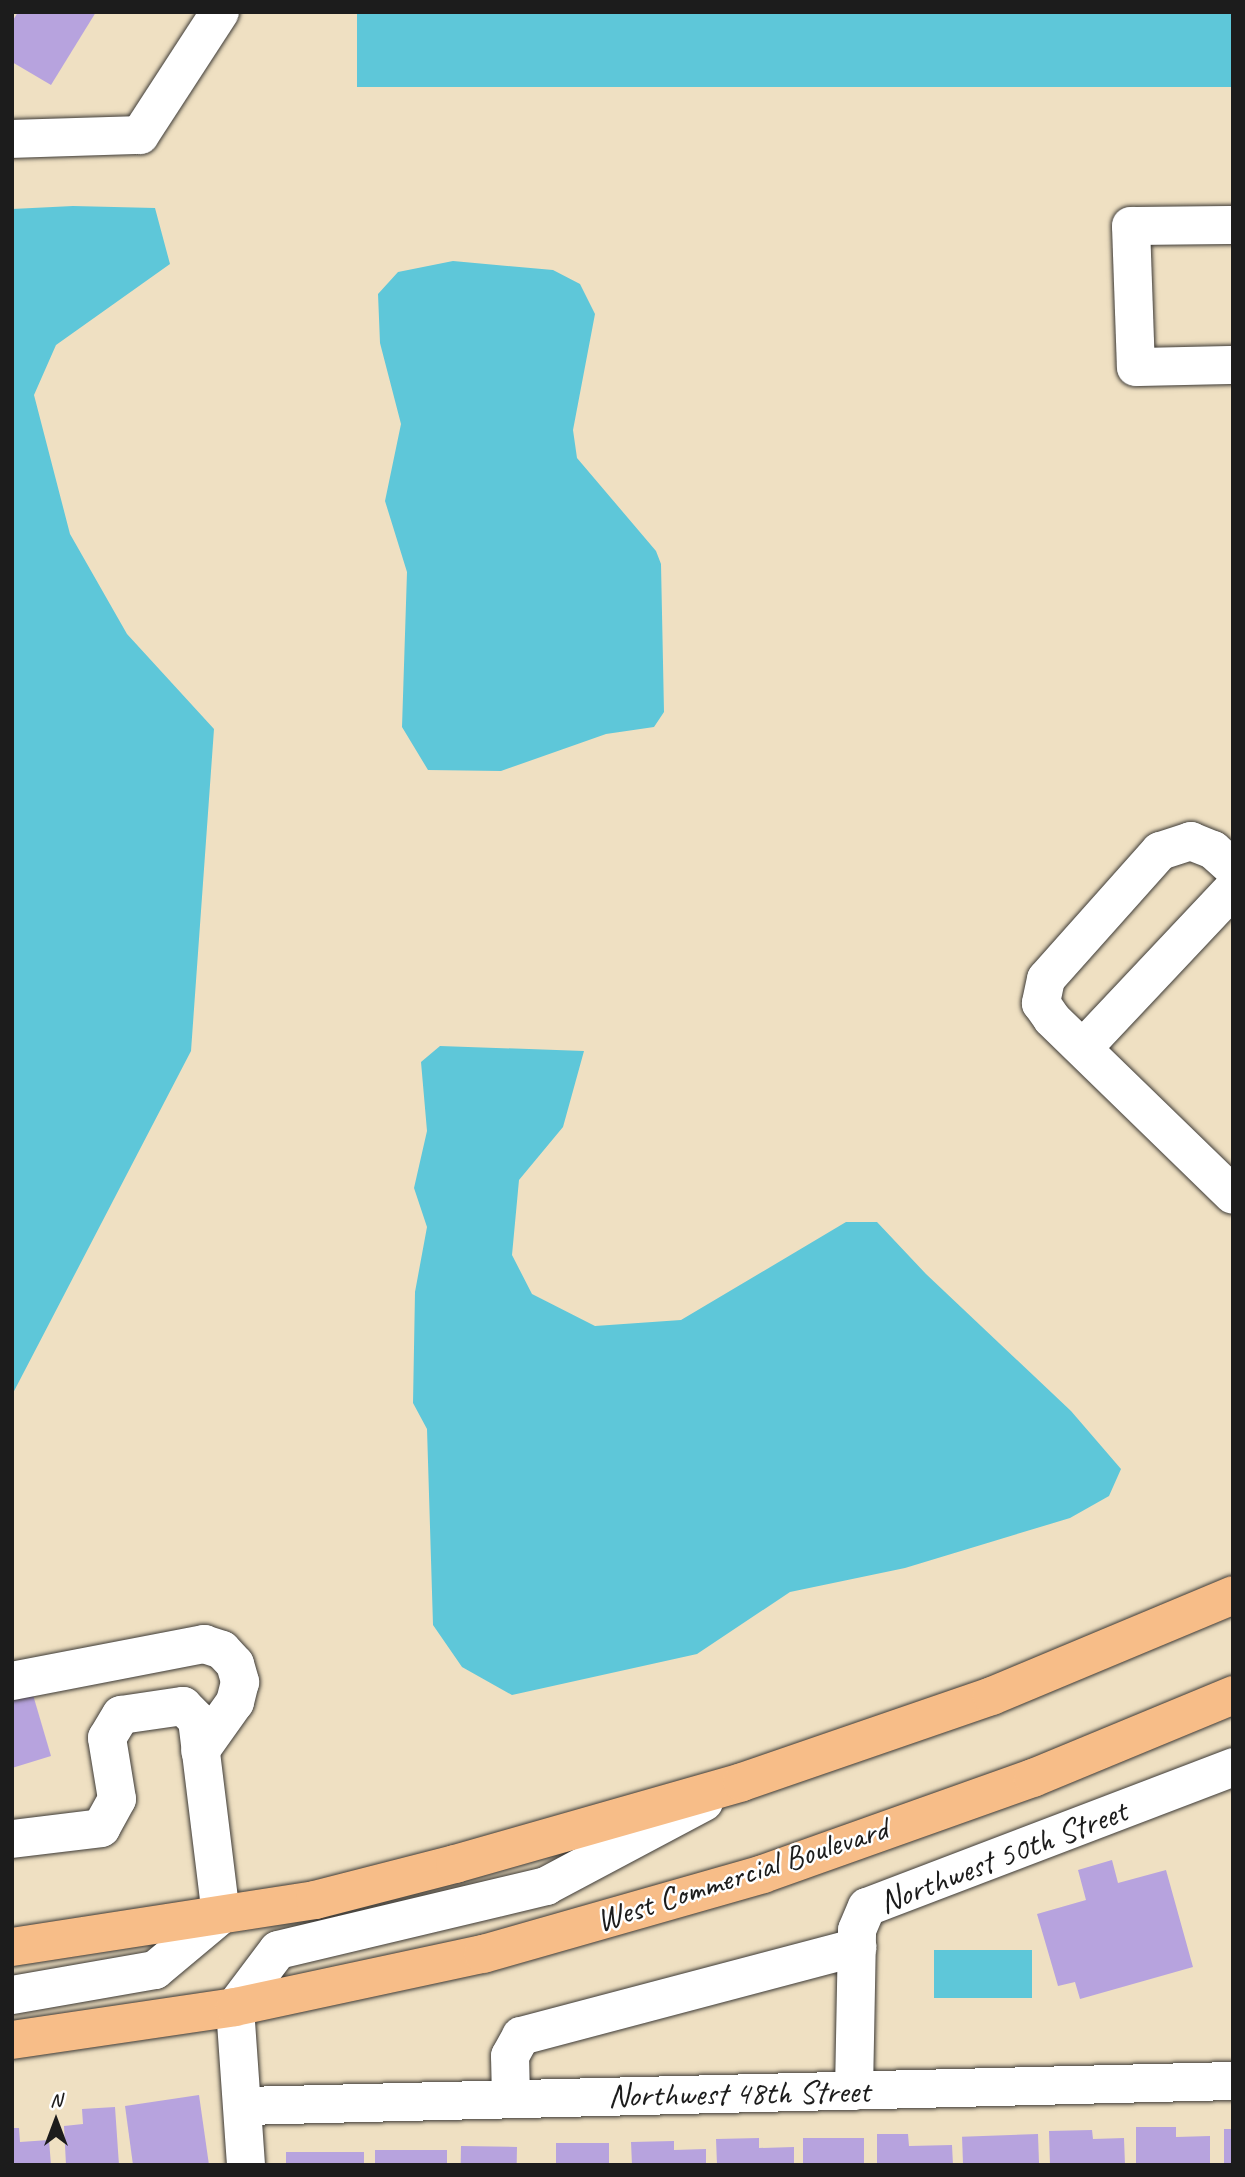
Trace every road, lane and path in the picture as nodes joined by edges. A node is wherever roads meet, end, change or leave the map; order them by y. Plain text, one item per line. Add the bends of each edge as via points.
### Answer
1 (220, 12) edge
2 (12, 138) edge
3 (1233, 225) edge
4 (1233, 365) edge
5 (1233, 868) edge
6 (1233, 889) edge
7 (1084, 1047) junction
8 (1233, 1195) edge
9 (1233, 1595) edge
10 (12, 1681) edge
11 (1233, 1695) edge
12 (200, 1751) junction
13 (1233, 1768) edge
14 (742, 1782) junction
15 (12, 1839) edge
16 (221, 1915) junction
17 (12, 1947) edge
18 (857, 1947) junction
19 (12, 1995) edge
20 (235, 2007) junction
21 (12, 2040) edge
22 (1233, 2081) edge
23 (854, 2091) junction
24 (510, 2099) junction
25 (244, 2106) junction
26 (246, 2165) edge

1 - 2 street via 140,135
3 - 4 street via 1131,226 1136,367
5 - 7 street via 1213,850 1191,841 1160,851 1046,979 1041,1003
6 - 7 street
7 - 8 street
9 - 14 highway, West Commercial Boulevard via 992,1696
10 - 12 street via 204,1644 222,1650 235,1664 240,1682 235,1702
11 - 20 highway, West Commercial Boulevard via 1033,1778 763,1874 483,1954
12 - 15 street via 197,1720 183,1706 121,1715 107,1738 117,1799 101,1828
12 - 16 street
13 - 18 street, Northwest 50th Street via 867,1907 857,1930
14 - 16 highway, West Commercial Boulevard via 315,1900
14 - 20 street, West Commercial Boulevard via 546,1886 278,1950
16 - 17 highway, West Commercial Boulevard
16 - 19 street via 155,1970
18 - 23 street, Northwest 50th Street
18 - 24 street via 521,2036 510,2056
20 - 21 highway, West Commercial Boulevard
20 - 25 street
22 - 23 street, Northwest 48th Street
23 - 24 street, Northwest 48th Street
24 - 25 street, Northwest 48th Street
25 - 26 street

